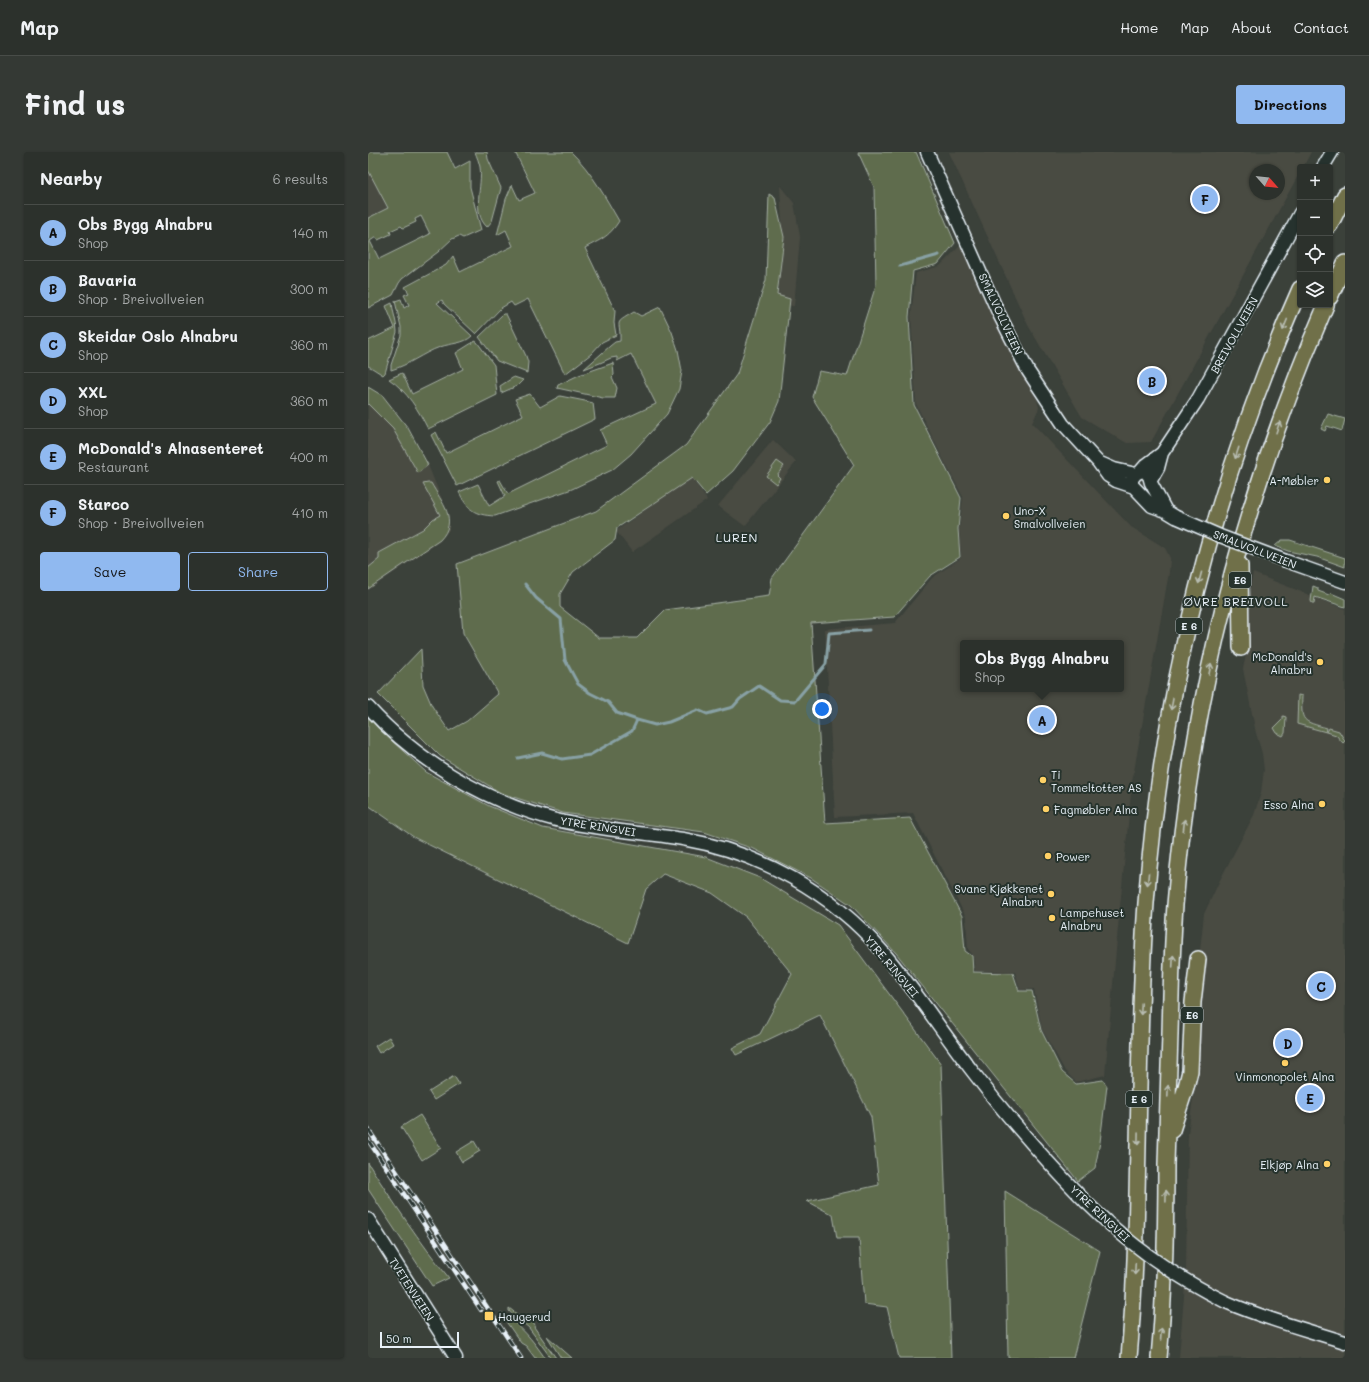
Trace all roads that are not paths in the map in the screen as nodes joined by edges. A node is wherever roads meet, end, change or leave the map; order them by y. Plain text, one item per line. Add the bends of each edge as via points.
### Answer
1 (927, 152) edge
2 (1332, 152) edge
3 (1325, 164) edge
4 (1345, 195) edge
5 (1297, 218) edge
6 (1333, 219) edge
7 (1345, 263) edge
8 (1333, 290) edge
9 (1297, 296) edge
10 (1325, 308) edge
11 (1162, 454) junction
12 (1098, 462) junction
13 (1138, 473) junction
14 (1151, 481) junction
15 (1136, 489) junction
16 (1171, 514) junction
17 (1240, 545) junction
18 (1345, 582) edge
19 (1241, 648) dead end
20 (368, 707) edge
21 (1198, 959) dead end
22 (1167, 1144) junction
23 (368, 1219) edge
24 (1318, 1334) junction
25 (1345, 1334) edge
26 (1345, 1342) edge
27 (456, 1358) edge
28 (1129, 1358) edge
29 (1159, 1358) edge

1 - 12 main road, SMALVOLLVEIEN via 998,312 1028,371 1058,419
2 - 3 main road
4 - 6 highway
5 - 11 main road, BREIVOLLVEIEN via 1198,399
7 - 8 highway
9 -> 28 highway, E 6 via 1263,380 1219,512 1185,641 1165,746 1152,841 1144,932 1136,1251
17 -> 10 highway, E 6 via 1279,423
11 - 13 main road, BREIVOLLVEIEN
11 - 14 main road, BREIVOLLVEIEN
12 - 13 main road, SMALVOLLVEIEN via 1114,469
12 - 15 main road, SMALVOLLVEIEN via 1108,476
13 - 14 main road, SMALVOLLVEIEN via 1147,474
13 - 15 main road via 1132,482
14 - 15 main road via 1145,491
14 - 16 main road, SMALVOLLVEIEN
15 - 16 main road, SMALVOLLVEIEN via 1152,506
16 - 18 main road, SMALVOLLVEIEN, bridge via 1220,536
17 - 19 highway, E6
22 -> 17 highway, E 6 via 1175,906 1184,827 1194,751 1208,676
20 - 24 main road, YTRE RINGVEI, bridge via 425,758 470,785 511,805 574,824 683,839 729,850 776,870 820,896 844,914 881,950 998,1104 1034,1146 1115,1230 1182,1278 1226,1302 1270,1320
21 - 22 highway, E6 via 1193,995 1190,1071
29 -> 22 highway, E 6 via 1166,1235
23 - 27 main road, TVETENVEIEN
24 - 25 main road, YTRE RINGVEI
24 - 26 main road, YTRE RINGVEI

